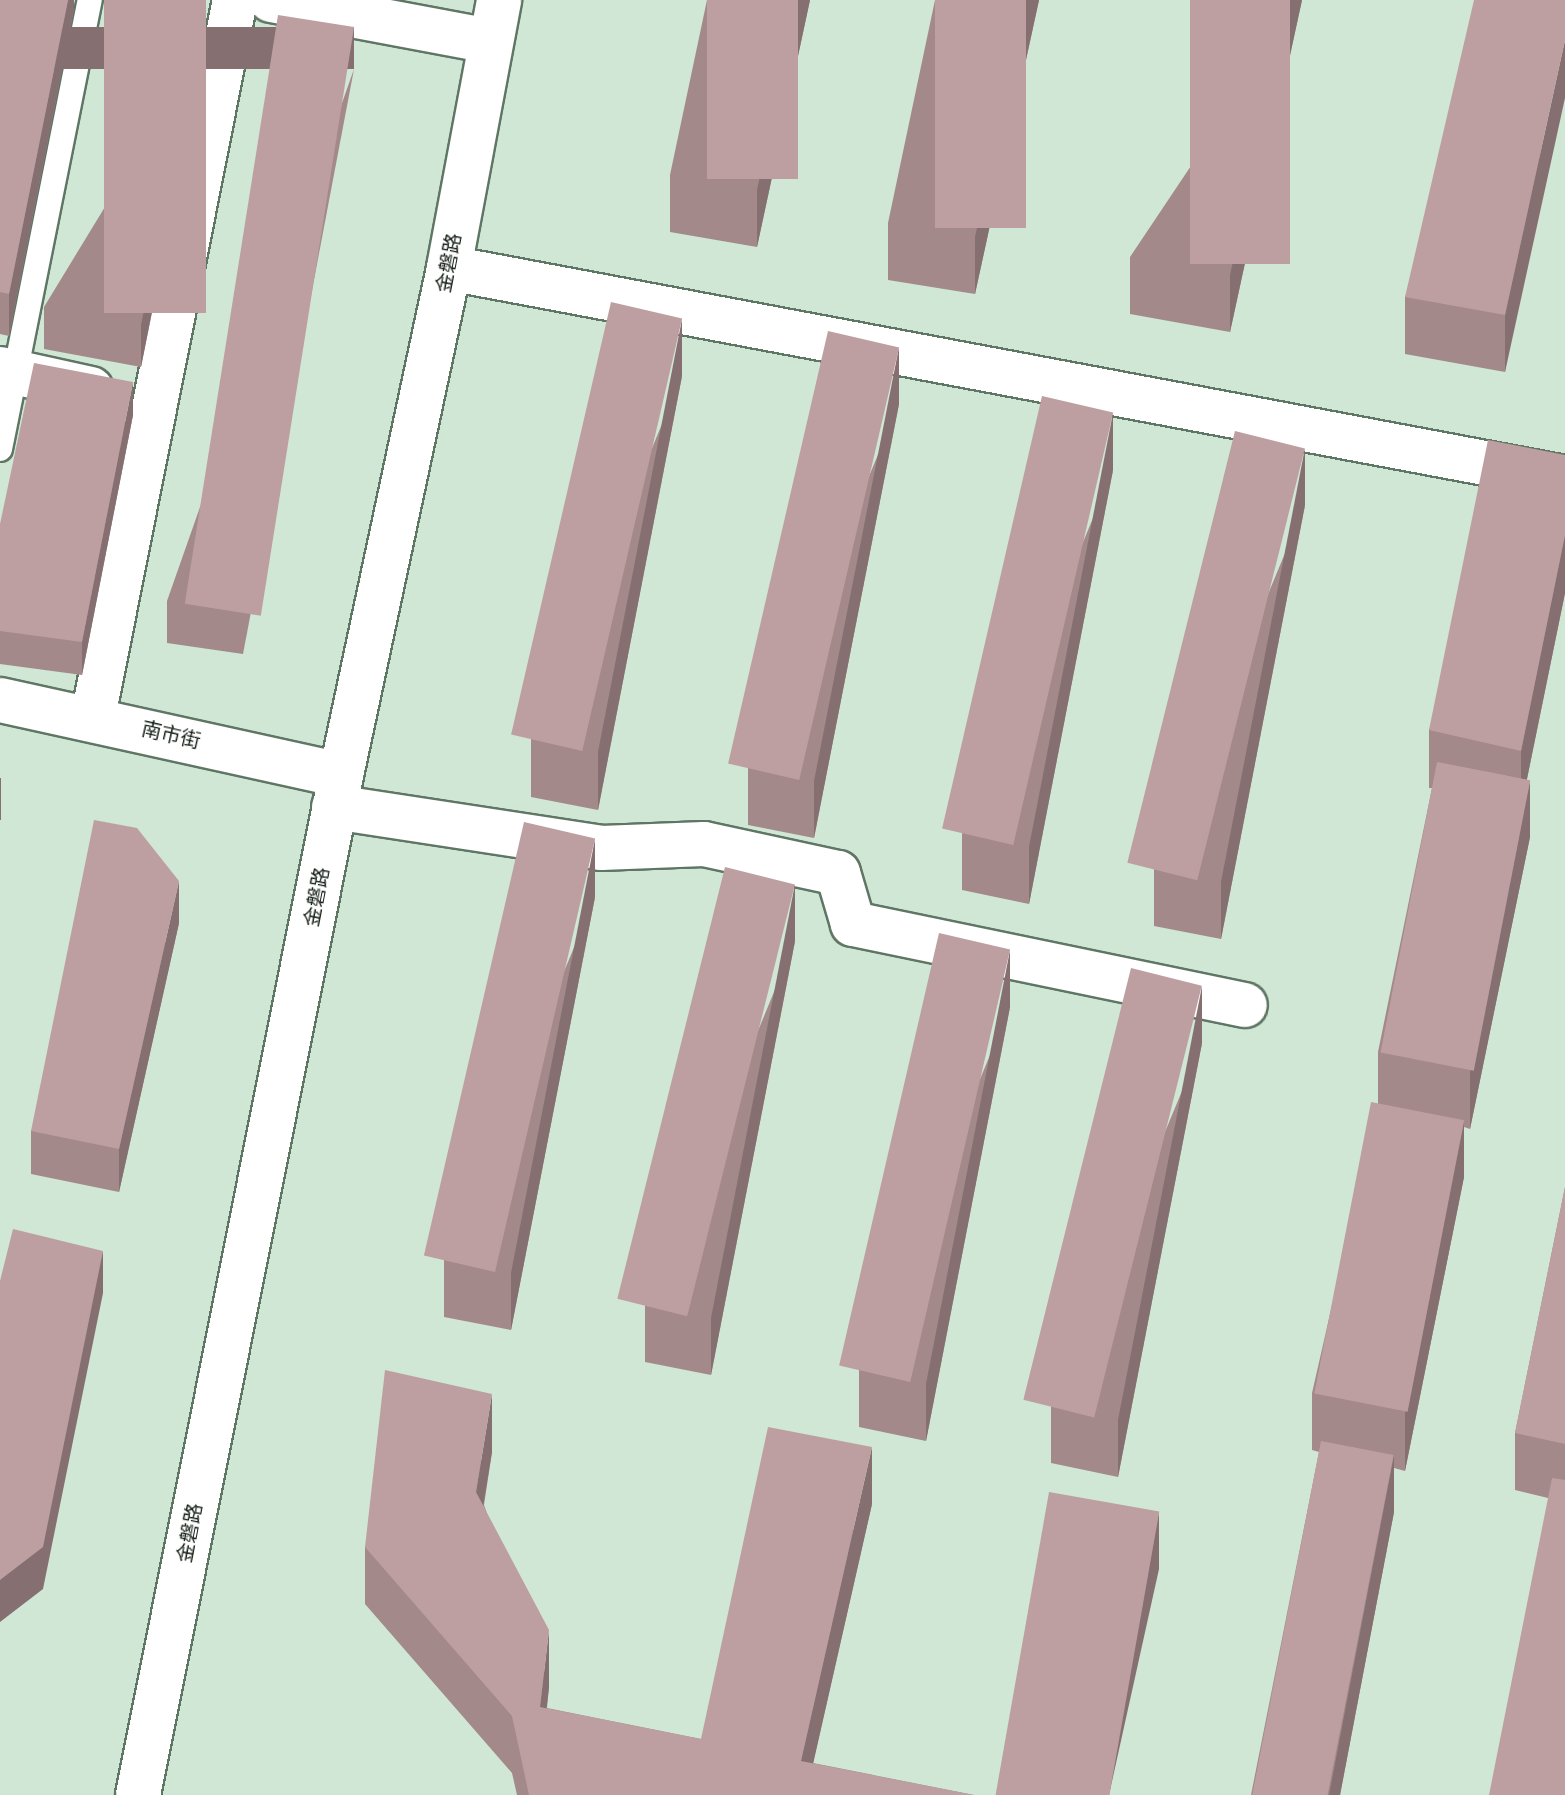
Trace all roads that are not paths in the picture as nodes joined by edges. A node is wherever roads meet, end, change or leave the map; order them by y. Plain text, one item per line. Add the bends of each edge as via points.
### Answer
1 (90, 0) edge
2 (235, 0) edge
3 (271, 0) edge
4 (494, 21) edge
5 (449, 268) junction
6 (8, 370) edge
7 (155, 403) junction
8 (0, 449) edge
9 (1565, 478) edge
10 (0, 700) edge
11 (93, 717) junction
12 (338, 791) junction
13 (1245, 1005) dead end
14 (138, 1795) edge

1 - 6 lane
2 - 7 street
3 - 4 street
4 - 5 street, 金磐路
5 - 9 street
5 - 12 street, 金磐路
6 - 7 street
6 - 8 lane
7 - 11 street
10 - 11 street, 南市街
11 - 12 street, 南市街
12 - 13 street, 南市街 via 601,848 719,847 838,873 853,924
12 - 14 street, 金磐路

